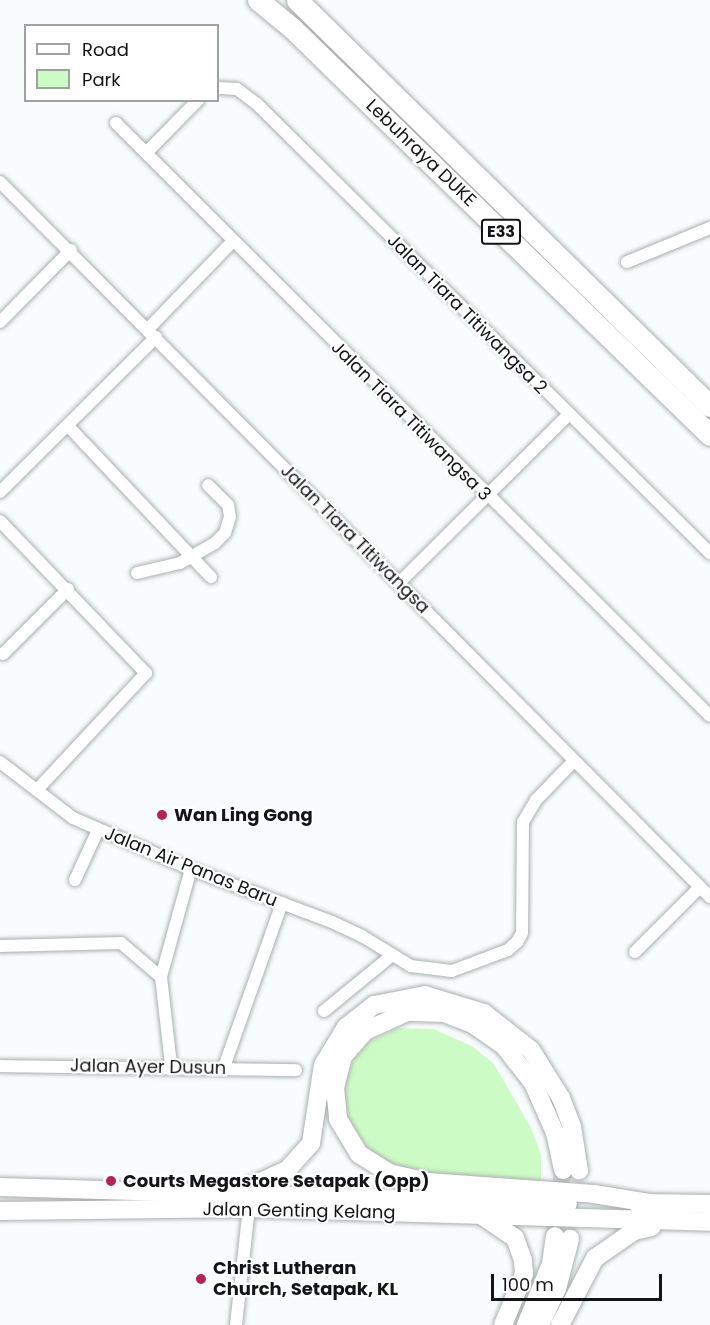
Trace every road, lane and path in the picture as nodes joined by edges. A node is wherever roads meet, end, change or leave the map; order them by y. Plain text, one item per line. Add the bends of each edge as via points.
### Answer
1 (258, 0) edge
2 (297, 0) edge
3 (219, 87) edge
4 (196, 102) edge
5 (116, 123) dead end
6 (146, 153) junction
7 (0, 182) edge
8 (710, 228) edge
9 (232, 242) junction
10 (71, 250) junction
11 (627, 262) dead end
12 (0, 322) edge
13 (152, 333) junction
14 (710, 406) edge
15 (568, 415) junction
16 (68, 426) junction
17 (710, 435) edge
18 (208, 485) dead end
19 (0, 492) edge
20 (487, 497) junction
21 (0, 521) edge
22 (710, 553) edge
23 (192, 557) junction
24 (137, 573) dead end
25 (211, 577) dead end
26 (399, 583) junction
27 (68, 589) junction
28 (3, 654) dead end
29 (710, 716) edge
30 (0, 762) edge
31 (573, 762) junction
32 (37, 790) junction
33 (98, 830) junction
34 (191, 869) junction
35 (75, 880) dead end
36 (700, 887) junction
37 (710, 897) edge
38 (282, 903) junction
39 (0, 946) edge
40 (635, 952) dead end
41 (390, 957) junction
42 (161, 977) junction
43 (324, 1011) dead end
44 (171, 1065) junction
45 (0, 1066) edge
46 (224, 1067) junction
47 (296, 1070) dead end
48 (0, 1186) edge
49 (245, 1200) junction
50 (650, 1203) junction
51 (710, 1204) edge
52 (0, 1211) edge
53 (597, 1213) junction
54 (483, 1216) junction
55 (674, 1221) junction
56 (710, 1222) edge
57 (236, 1325) edge
58 (503, 1325) edge
59 (526, 1325) edge
60 (540, 1325) edge
61 (560, 1325) edge

1 - 17 highway, Lebuhraya DUKE / E33 via 292,28
2 - 14 highway, Lebuhraya DUKE / E33
3 - 15 street, Jalan Tiara Titiwangsa 2 via 237,89 257,104
4 - 6 street
5 - 6 street, Jalan Tiara Titiwangsa 3
6 - 9 street, Jalan Tiara Titiwangsa 3
7 - 10 street, Jalan Tiara Titiwangsa
8 - 11 street
9 - 13 street
9 - 20 street, Jalan Tiara Titiwangsa 3
10 - 12 street
10 - 13 street, Jalan Tiara Titiwangsa
13 - 16 street
13 - 26 street, Jalan Tiara Titiwangsa
15 - 20 street
15 - 22 street, Jalan Tiara Titiwangsa 2
16 - 19 street
16 - 23 street
18 - 23 street via 223,496 230,518 215,543
20 - 26 street
20 - 29 street, Jalan Tiara Titiwangsa 3
21 - 27 street
23 - 24 street
23 - 25 street
26 - 31 street, Jalan Tiara Titiwangsa
27 - 28 street
27 - 32 street via 146,673
30 - 32 street, Jalan Air Panas Baru
31 - 36 street, Jalan Tiara Titiwangsa
31 - 41 street, Jalan Air Panas Baru via 536,800 523,822 522,933 517,942 508,950 452,971 422,969
32 - 33 street, Jalan Air Panas Baru via 73,818
33 - 34 street, Jalan Air Panas Baru
33 - 35 street
34 - 38 street, Jalan Air Panas Baru
34 - 42 street
36 - 37 street, Jalan Tiara Titiwangsa
36 - 40 street
38 - 41 street, Jalan Air Panas Baru via 362,936
38 - 46 street
39 - 42 street via 121,943
41 - 43 street
42 - 44 street
44 - 45 street, Jalan Ayer Dusun
44 - 46 street, Jalan Ayer Dusun
46 - 47 street, Jalan Ayer Dusun
48 - 49 main road, Jalan Genting Kelang
49 - 50 main road via 287,1170 311,1143 323,1065 346,1027 374,1005 414,995 449,999 484,1013 531,1050 561,1098 572,1127 571,1170 533,1083 504,1046 473,1024 445,1013 407,1012 365,1031 343,1056 335,1088 338,1119 359,1154 389,1173 428,1182 602,1194
49 - 52 main road, Jalan Genting Kelang
49 - 53 main road, Jalan Genting Kelang
49 - 54 main road, Jalan Genting Kelang
49 - 57 street
50 - 51 main road
50 - 53 main road
53 - 54 main road, Jalan Genting Kelang
53 - 55 main road
54 - 58 main road via 514,1238 523,1260 524,1274
55 - 56 main road
55 - 61 main road via 634,1231 595,1258
59 - 60 main road via 562,1237 556,1289

